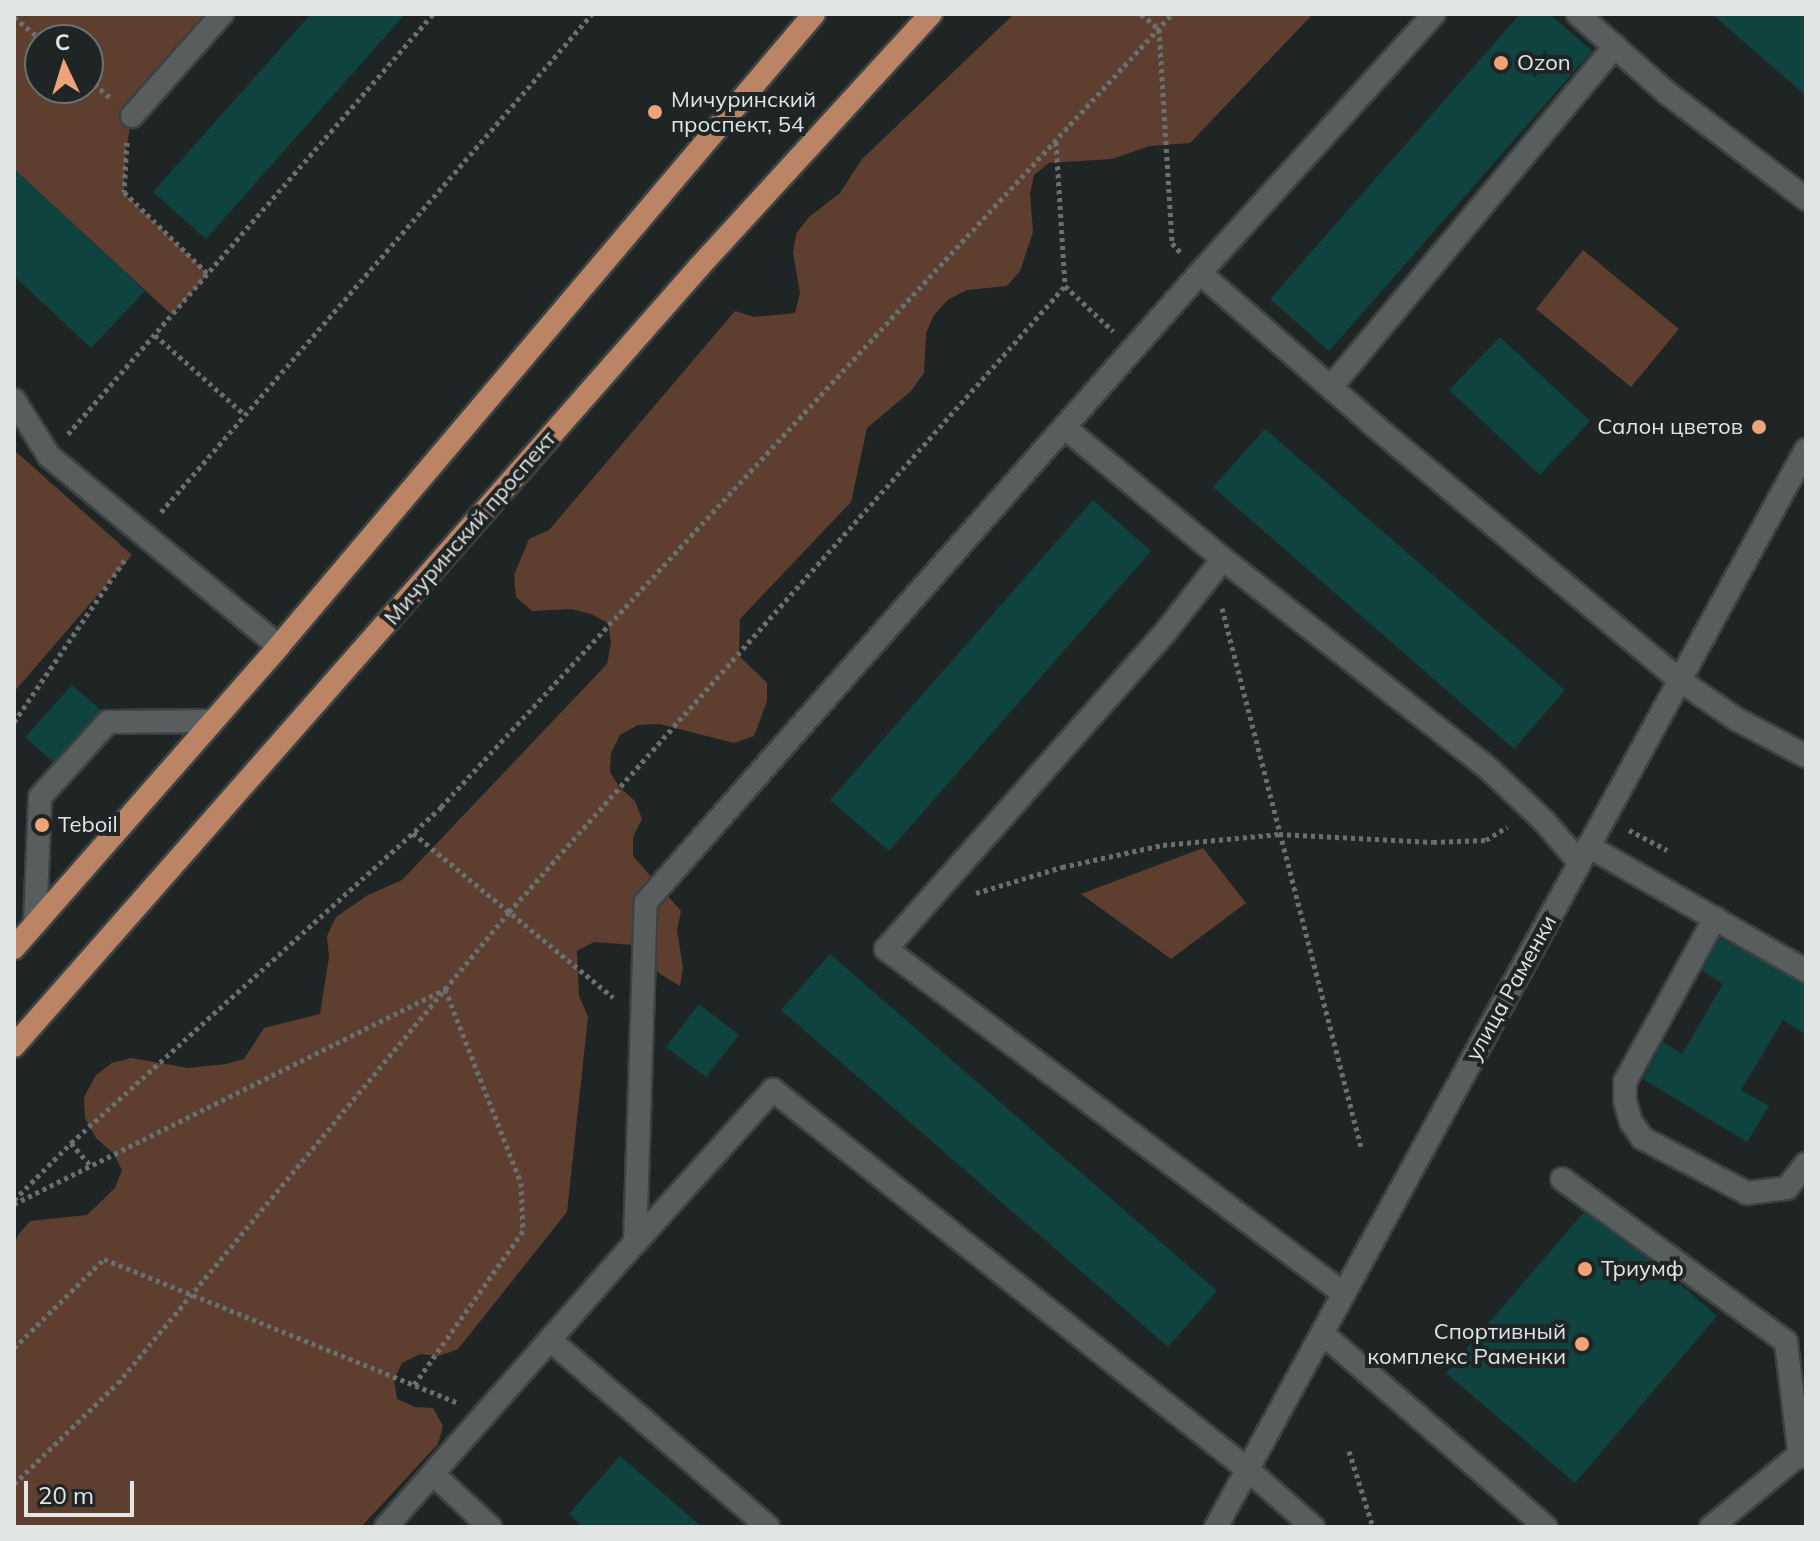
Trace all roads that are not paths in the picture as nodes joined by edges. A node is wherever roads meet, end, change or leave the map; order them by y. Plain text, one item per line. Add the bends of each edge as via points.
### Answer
1 (222, 14) edge
2 (814, 14) edge
3 (931, 14) edge
4 (1434, 14) edge
5 (1578, 14) edge
6 (1615, 46) junction
7 (132, 116) road end
8 (1806, 199) edge
9 (1200, 273) junction
10 (1331, 387) junction
11 (14, 400) edge
12 (1064, 427) junction
13 (1806, 450) edge
14 (1218, 566) junction
15 (279, 646) junction
16 (1678, 679) junction
17 (213, 721) junction
18 (1803, 748) edge
19 (1584, 854) junction
20 (1715, 918) junction
21 (35, 924) junction
22 (14, 948) edge
23 (1806, 971) edge
24 (14, 1046) edge
25 (1806, 1164) edge
26 (1562, 1179) dead end
27 (635, 1243) junction
28 (1343, 1293) junction
29 (1323, 1334) junction
30 (550, 1340) junction
31 (1803, 1453) edge
32 (1247, 1469) junction
33 (433, 1474) junction
34 (386, 1527) edge
35 (490, 1527) edge
36 (768, 1527) edge
37 (1216, 1527) edge
38 (1313, 1527) edge
39 (1546, 1527) edge
40 (1711, 1527) edge

1 - 7 street
2 - 15 main road
3 - 24 main road, Мичуринский проспект via 699,267
4 - 9 street
5 - 6 street
6 - 8 street via 1667,93
6 - 10 street
9 - 10 street
9 - 12 street
10 - 16 street
11 - 15 street via 49,456
12 - 14 street
12 - 27 street via 646,902
13 - 16 street, улица Раменки
14 - 19 street via 1490,770
14 - 28 street via 886,949
15 - 17 main road
16 - 18 street via 1736,719
16 - 19 street, улица Раменки
17 - 21 main road
17 - 21 street via 108,722 40,797
19 - 20 street
19 - 28 street, улица Раменки
20 - 23 street
20 - 25 street via 1625,1082 1631,1122 1642,1138 1747,1193 1787,1188
21 - 22 main road
26 - 31 street via 1786,1342
27 - 30 street
27 - 32 street via 773,1090
28 - 29 street, улица Раменки
29 - 32 street, улица Раменки
29 - 39 street
30 - 33 street
30 - 36 street
31 - 40 street
32 - 37 street, улица Раменки
32 - 38 street
33 - 34 street
33 - 35 street

